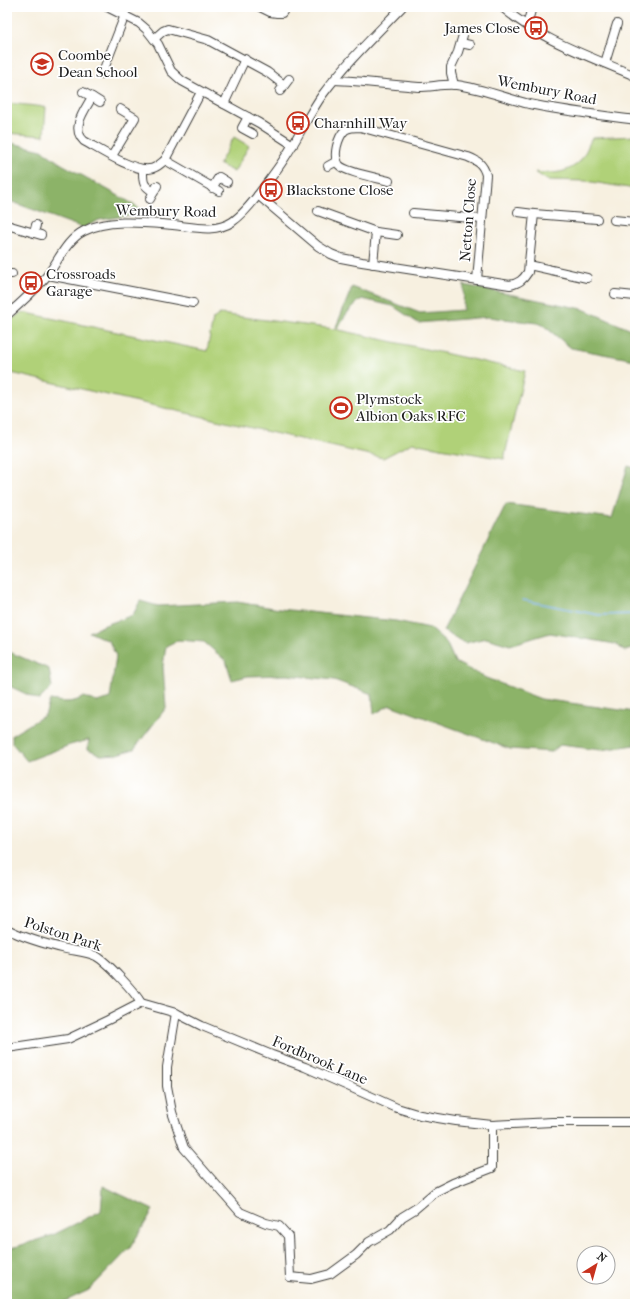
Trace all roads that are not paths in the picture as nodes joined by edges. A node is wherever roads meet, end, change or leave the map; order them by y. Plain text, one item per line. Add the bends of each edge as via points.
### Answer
1 (107, 7) edge
2 (260, 7) edge
3 (286, 7) edge
4 (402, 7) edge
5 (502, 7) edge
6 (532, 7) edge
7 (125, 15) junction
8 (617, 23) dead end
9 (527, 25) junction
10 (154, 38) junction
11 (470, 44) dead end
12 (245, 59) junction
13 (605, 63) junction
14 (347, 66) junction
15 (102, 74) dead end
16 (635, 76) edge
17 (334, 80) junction
18 (361, 81) junction
19 (284, 85) dead end
20 (454, 85) junction
21 (83, 92) dead end
22 (201, 92) junction
23 (92, 97) junction
24 (100, 102) dead end
25 (224, 104) junction
26 (120, 110) dead end
27 (248, 117) junction
28 (635, 120) edge
29 (253, 134) dead end
30 (293, 145) junction
31 (112, 156) junction
32 (165, 160) junction
33 (337, 161) junction
34 (328, 166) dead end
35 (143, 169) junction
36 (383, 177) dead end
37 (227, 182) dead end
38 (154, 193) dead end
39 (258, 195) junction
40 (318, 211) dead end
41 (518, 212) dead end
42 (413, 213) dead end
43 (534, 214) junction
44 (482, 219) junction
45 (597, 219) dead end
46 (614, 220) dead end
47 (635, 222) edge
48 (7, 225) edge
49 (36, 225) dead end
50 (376, 232) junction
51 (397, 234) dead end
52 (373, 264) junction
53 (529, 265) junction
54 (582, 274) dead end
55 (48, 275) junction
56 (477, 280) junction
57 (614, 294) dead end
58 (632, 294) edge
59 (193, 303) dead end
60 (7, 314) edge
61 (7, 930) edge
62 (141, 1003) junction
63 (176, 1013) junction
64 (7, 1048) edge
65 (635, 1118) edge
66 (635, 1122) edge
67 (492, 1125) junction

1 - 7 street
2 - 3 street via 282,13
4 - 14 street
5 - 9 street
6 - 9 street
7 - 10 street via 139,23
7 - 15 street via 111,62
8 - 13 street
9 - 13 street via 549,38
10 - 12 street via 168,29 177,31 208,40
10 - 22 street via 170,71
11 - 20 street via 462,39 451,67
12 - 19 street
12 - 25 street
13 - 16 street
14 - 17 street
14 - 18 street via 352,78
17 - 18 street, Wembury Road
17 - 30 street, Wembury Road via 310,114
18 - 20 street, Wembury Road via 421,87
20 - 28 street, Wembury Road via 530,104
21 - 23 street
22 - 25 street
22 - 32 street
23 - 24 street
23 - 31 street via 78,123 79,137
25 - 27 street
26 - 31 street via 138,119
27 - 29 street via 242,128
27 - 30 street
30 - 39 street, Wembury Road
31 - 35 street via 133,167
32 - 35 street via 150,169
32 - 37 street via 216,189 219,177
33 - 34 street
33 - 36 street via 346,169
33 - 44 street, Netton Close via 336,154 342,135 353,126 434,151 475,160 484,168 486,175
35 - 38 street via 143,184
39 - 52 street via 304,236 331,254
39 - 55 street, Wembury Road via 238,218 218,228 152,223 92,228 77,235 70,242
40 - 50 street via 340,223
41 - 43 street
42 - 44 street via 423,210
43 - 45 street via 579,214
43 - 53 street
44 - 56 street, Netton Close
46 - 47 street
48 - 49 street via 37,234
50 - 51 street
50 - 52 street
52 - 56 street
53 - 54 street
53 - 56 street via 524,279 518,284
55 - 59 street
55 - 60 street, Wembury Road
57 - 58 street
61 - 62 street, Polston Park via 44,944 96,956 118,976
62 - 63 street, Fordbrook Lane
62 - 64 street via 68,1039
63 - 67 street, Fordbrook Lane via 397,1108 420,1115
63 - 67 street via 167,1067 167,1086 172,1112 184,1148 240,1212 279,1226 288,1236 290,1277 311,1279 330,1274 356,1256 369,1242 390,1230 402,1217 435,1192 492,1168
65 - 66 street
66 - 67 street, Fordbrook Lane

